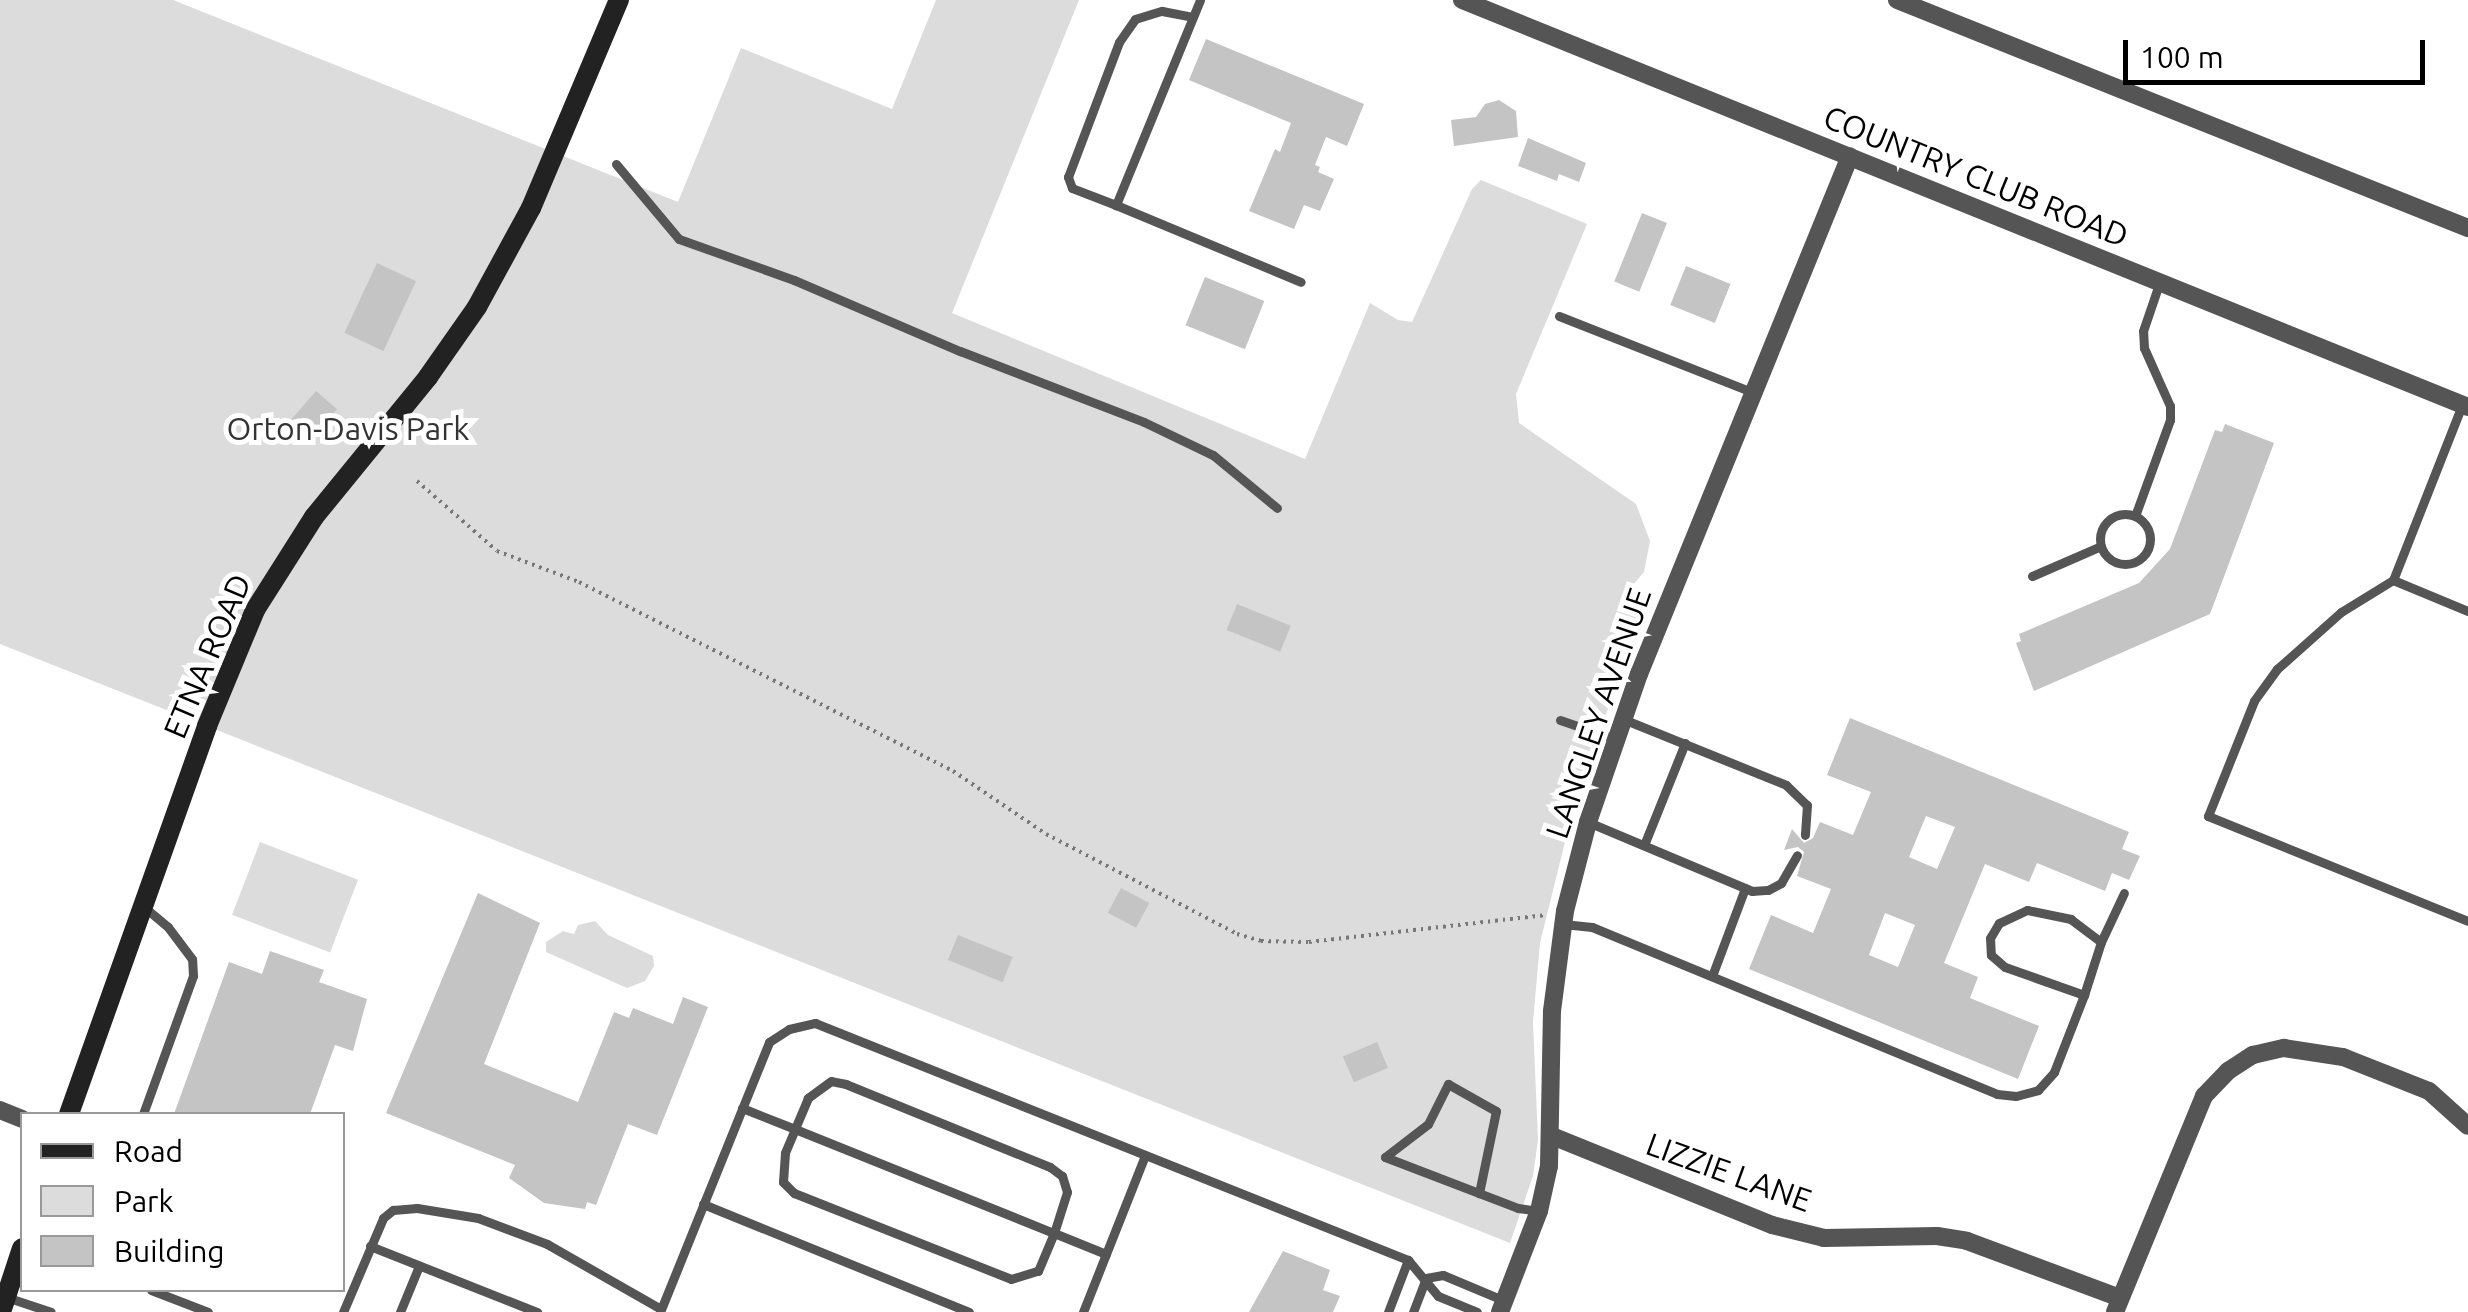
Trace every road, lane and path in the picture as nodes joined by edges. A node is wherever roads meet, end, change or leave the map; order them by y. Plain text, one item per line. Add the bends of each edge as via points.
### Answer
1 (618, 0) edge
2 (1200, 0) edge
3 (1462, 0) edge
4 (1897, 0) edge
5 (1192, 17) junction
6 (1850, 156) junction
7 (616, 164) dead end
8 (1116, 204) junction
9 (2468, 228) edge
10 (1301, 282) dead end
11 (2160, 282) junction
12 (1559, 316) dead end
13 (1752, 392) junction
14 (2465, 406) edge
15 (417, 482) dead end
16 (1276, 508) dead end
17 (2135, 516) junction
18 (2101, 546) junction
19 (2032, 576) dead end
20 (2393, 580) junction
21 (2468, 611) edge
22 (1623, 719) junction
23 (1560, 720) dead end
24 (1616, 739) junction
25 (1684, 743) junction
26 (1588, 822) junction
27 (1805, 835) dead end
28 (1644, 846) junction
29 (1797, 855) dead end
30 (1745, 888) junction
31 (2124, 893) dead end
32 (144, 908) junction
33 (1564, 917) junction
34 (2468, 922) edge
35 (2101, 942) junction
36 (1712, 976) junction
37 (2084, 995) junction
38 (742, 1108) junction
39 (70, 1112) edge
40 (143, 1112) edge
41 (2468, 1126) edge
42 (795, 1128) junction
43 (1552, 1136) junction
44 (1144, 1158) junction
45 (1479, 1193) junction
46 (704, 1204) junction
47 (1539, 1211) junction
48 (1054, 1233) junction
49 (370, 1246) junction
50 (20, 1254) edge
51 (1106, 1254) junction
52 (1408, 1260) junction
53 (419, 1266) junction
54 (1426, 1278) junction
55 (156, 1292) edge
56 (4, 1304) edge
57 (2118, 1305) edge
58 (1502, 1306) edge
59 (660, 1311) edge
60 (51, 1312) edge
61 (208, 1312) edge
62 (343, 1312) edge
63 (400, 1312) edge
64 (536, 1312) edge
65 (969, 1312) edge
66 (1083, 1312) edge
67 (1388, 1312) edge
68 (1413, 1312) edge
69 (1478, 1312) edge

1 - 32 street, ETNA ROAD via 531,208 477,307 314,517 255,610
2 - 5 lane
3 - 6 street, COUNTRY CLUB ROAD
4 - 9 street
5 - 8 lane
5 - 8 lane via 1162,11 1135,19 1118,42 1068,177 1072,188
6 - 11 street, COUNTRY CLUB ROAD
6 - 13 street, LANGLEY AVENUE
7 - 16 lane via 679,239 1144,422 1214,455
8 - 10 lane
11 - 14 street, COUNTRY CLUB ROAD
11 - 17 lane via 2143,330 2144,348 2170,420
12 - 13 lane
13 - 22 street, LANGLEY AVENUE
14 - 20 lane
15 - 33 path via 497,551 579,582 954,771 1046,834 1238,934 1309,942
17 - 18 lane via 2121,514 2106,523
17 - 18 lane via 2151,538 2140,560 2117,563
18 - 19 lane
20 - 21 lane
20 - 34 lane via 2341,612 2277,669 2254,702 2208,816
22 - 24 street, LANGLEY AVENUE
22 - 25 lane
23 - 24 lane
24 - 26 street, LANGLEY AVENUE
25 - 27 lane via 1800,794 1810,818
25 - 28 lane
26 - 28 lane
26 - 33 street, LANGLEY AVENUE
28 - 30 lane
29 - 30 lane via 1781,883 1768,890
30 - 36 lane
31 - 35 lane
32 - 39 street, ETNA ROAD
32 - 40 lane via 192,959 194,976
33 - 36 lane
33 - 43 street, LANGLEY AVENUE via 1552,1010
35 - 37 lane
35 - 37 lane via 2070,919 2027,910 1998,923 1990,938 1991,954 2006,967
36 - 37 lane via 1996,1094 2016,1096 2038,1090 2054,1072
38 - 42 lane
38 - 44 lane via 769,1042 815,1022
38 - 46 lane
41 - 57 street via 2430,1091 2343,1056 2284,1048 2253,1056 2204,1096
42 - 48 lane
42 - 48 lane via 808,1098 831,1081 863,1091 1050,1167 1067,1192
42 - 48 lane via 783,1182 794,1193 1012,1279 1038,1271
43 - 47 street, LANGLEY AVENUE
43 - 57 street, LIZZIE LANE via 1772,1225 1824,1238 1967,1241
44 - 51 lane
44 - 52 lane
45 - 45 lane via 1386,1157 1428,1124 1448,1084 1496,1110
45 - 47 lane
46 - 59 lane
46 - 65 lane
47 - 58 street, LANGLEY AVENUE
48 - 51 lane
49 - 53 lane
49 - 59 lane via 393,1210 478,1218 546,1244
49 - 62 lane
50 - 56 street
51 - 66 lane
52 - 54 lane
52 - 67 lane
53 - 63 lane
53 - 64 lane
54 - 58 lane via 1443,1274
54 - 68 lane
54 - 69 lane via 1438,1296
55 - 61 lane
56 - 60 lane

